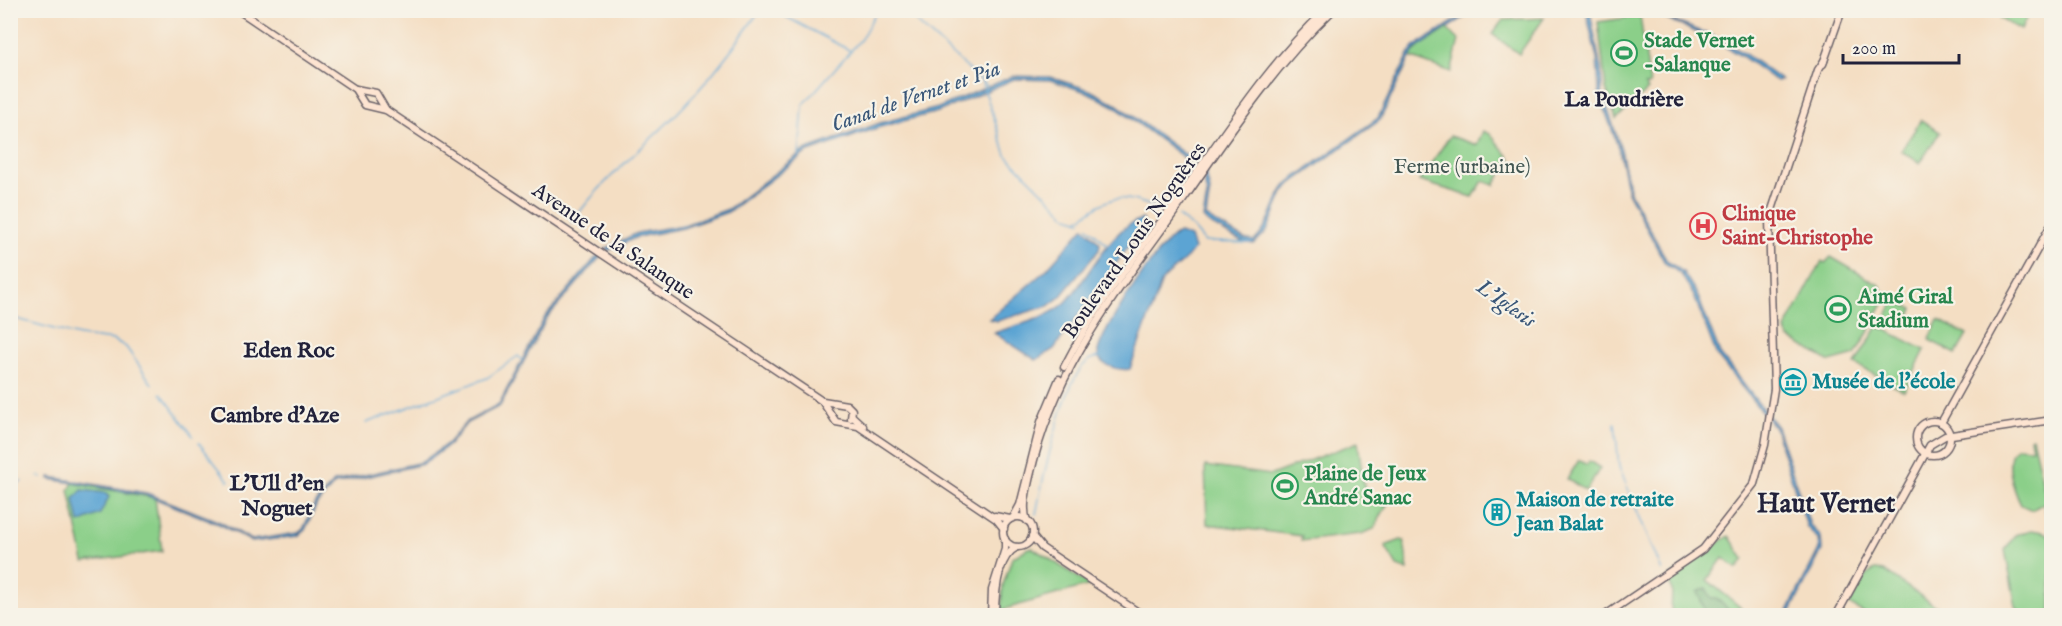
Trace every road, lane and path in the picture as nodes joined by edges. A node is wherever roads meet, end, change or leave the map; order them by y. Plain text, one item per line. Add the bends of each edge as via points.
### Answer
1 (238, 10) edge
2 (1326, 10) edge
3 (1333, 10) edge
4 (1840, 10) edge
5 (355, 89) junction
6 (368, 92) junction
7 (363, 99) junction
8 (378, 99) junction
9 (373, 107) junction
10 (386, 110) junction
11 (1205, 165) junction
12 (1199, 173) junction
13 (2052, 223) edge
14 (822, 401) junction
15 (837, 405) junction
16 (832, 412) junction
17 (852, 416) junction
18 (2052, 420) edge
19 (847, 423) junction
20 (1941, 423) junction
21 (1950, 435) junction
22 (1926, 453) junction
23 (1012, 519) junction
24 (1027, 521) junction
25 (1004, 529) junction
26 (1032, 536) junction
27 (1005, 539) junction
28 (1026, 544) junction
29 (1017, 547) junction
30 (1042, 548) junction
31 (993, 615) edge
32 (1144, 615) edge
33 (1604, 615) edge
34 (1836, 615) edge

1 - 5 main road
2 - 11 main road, Boulevard Louis Noguères via 1268,74
3 - 11 main road, Boulevard Louis Noguères via 1272,77
4 - 33 main road via 1769,224 1774,389 1766,445 1754,484 1704,549
5 - 6 main road
5 - 7 main road
6 - 7 main road
6 - 8 main road via 376,93
7 - 9 main road via 365,105
8 - 9 main road
8 - 10 main road, Avenue de la Salanque
9 - 10 main road, Avenue de la Salanque
10 - 14 main road, Avenue de la Salanque
11 - 12 main road, Boulevard Louis Noguères
12 - 23 main road, Boulevard Louis Noguères via 1101,305 1075,347 1041,422 1020,504
12 - 24 main road, Boulevard Louis Noguères via 1092,327 1065,373 1033,464 1025,504
13 - 20 main road
14 - 15 main road
14 - 16 main road
15 - 16 main road
15 - 17 main road via 847,405
16 - 19 main road via 836,422
17 - 19 main road
17 - 23 main road via 994,515
18 - 21 main road
19 - 25 main road via 858,426 996,519
20 - 21 main road
20 - 22 main road via 1929,421 1918,429 1917,443
21 - 22 main road via 1936,440
21 - 22 main road via 1943,452
22 - 34 main road
23 - 24 main road
23 - 25 main road
24 - 26 main road via 1032,526
25 - 27 main road
26 - 28 main road
26 - 30 main road
27 - 29 main road
27 - 31 main road via 992,590
28 - 29 main road
28 - 30 main road
29 - 31 main road via 1009,553 1001,572
30 - 32 main road

